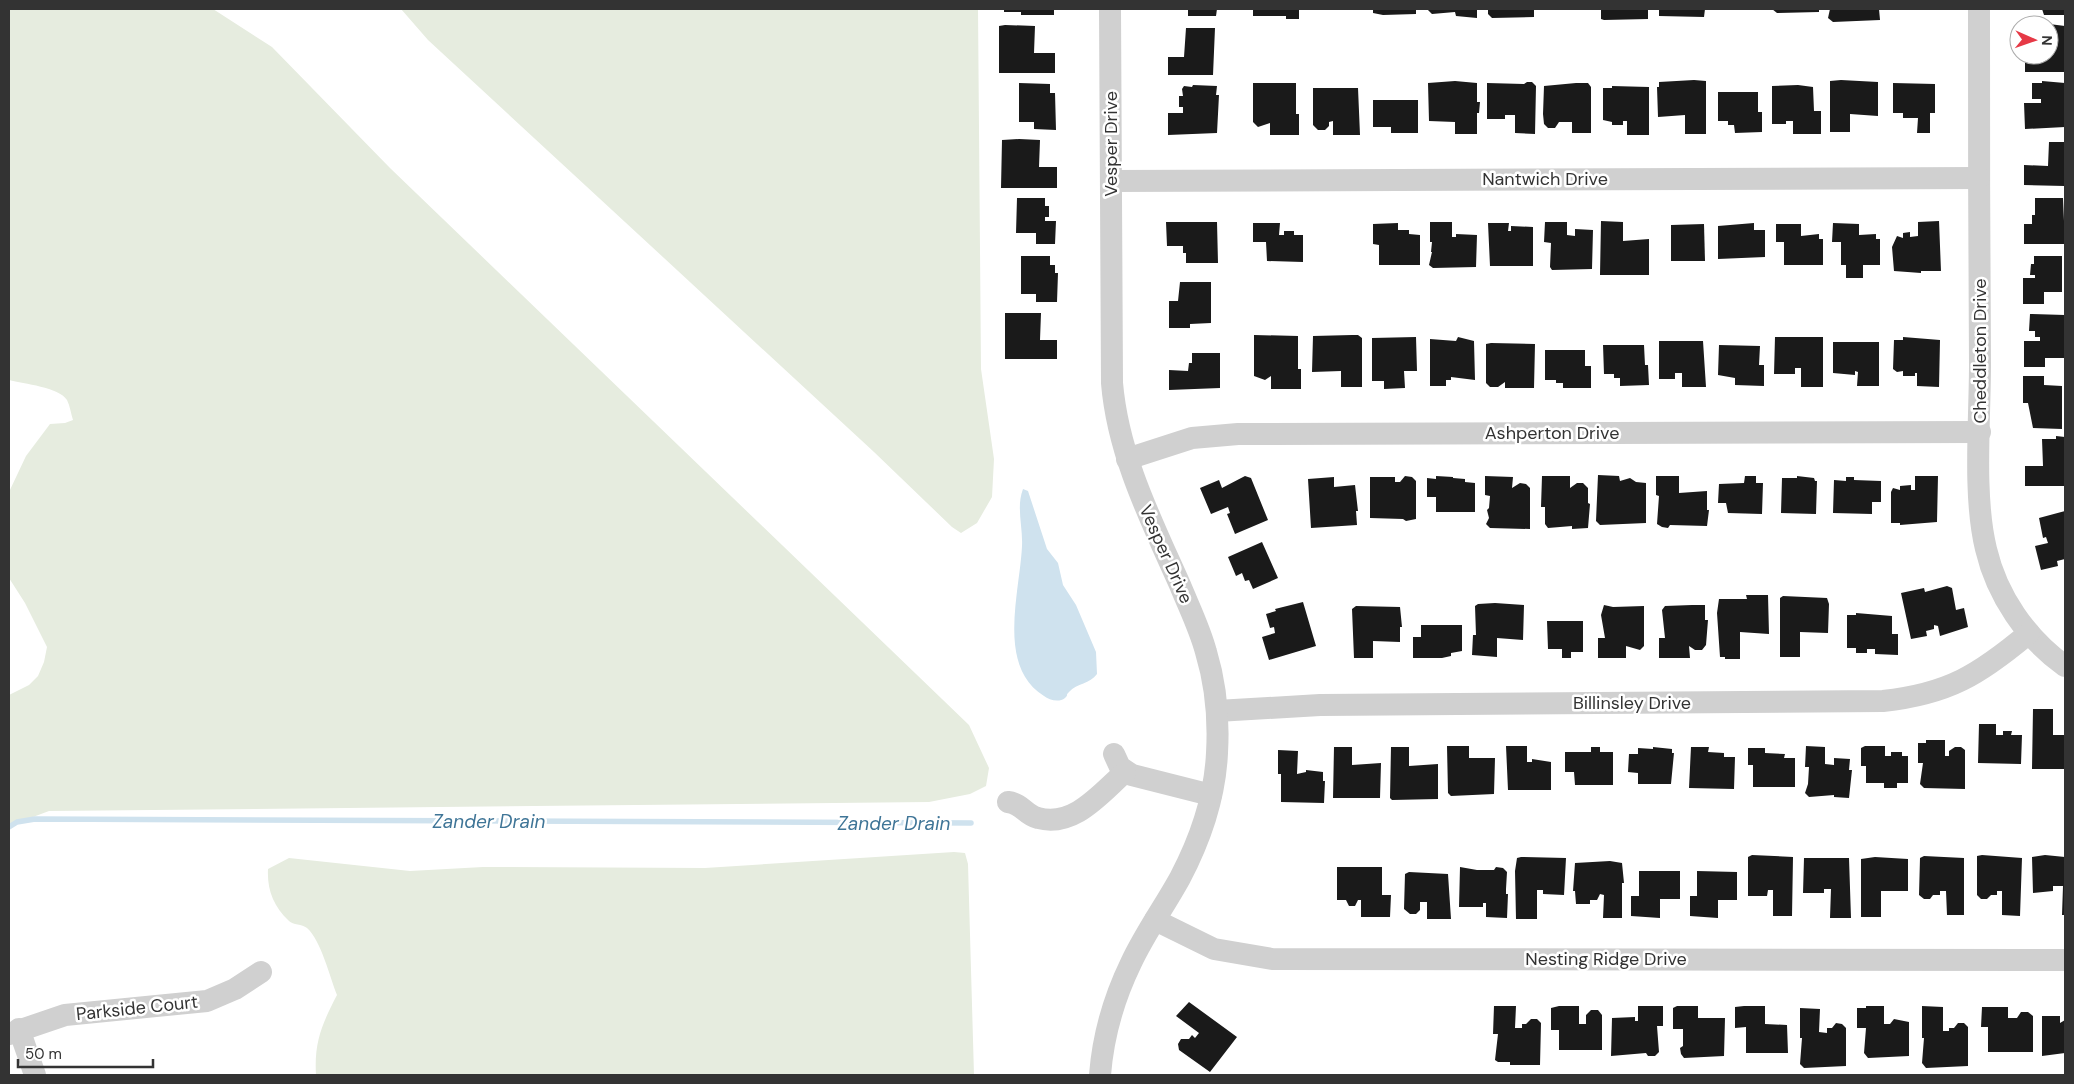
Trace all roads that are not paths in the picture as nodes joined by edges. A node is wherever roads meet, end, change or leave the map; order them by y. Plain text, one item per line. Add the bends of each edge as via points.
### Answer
1 (1110, 9) edge
2 (1979, 9) edge
3 (1979, 178) junction
4 (1111, 180) junction
5 (1980, 432) junction
6 (1127, 458) junction
7 (2029, 633) junction
8 (2065, 666) edge
9 (1217, 711) junction
10 (1212, 795) junction
11 (1008, 802) dead end
12 (1154, 920) junction
13 (2065, 960) edge
14 (261, 972) dead end
15 (14, 1031) edge
16 (35, 1075) edge
17 (1100, 1075) edge

1 - 4 street, Vesper Drive
2 - 3 street, Cheddleton Drive
3 - 4 street, Nantwich Drive
3 - 5 street, Cheddleton Drive
4 - 6 street, Vesper Drive via 1112,383 1116,416
5 - 6 street, Ashperton Drive via 1238,434 1192,438
5 - 7 street, Cheddleton Drive via 1980,506 1986,551 2000,588
6 - 9 street, Vesper Drive via 1143,503 1198,628 1211,672
7 - 8 street, Cheddleton Drive
7 - 9 street, Billinsley Drive via 1983,670 1955,684 1934,692 1883,701 1320,705
9 - 10 street, Vesper Drive via 1217,754
10 - 11 street via 1119,763 1081,811 1057,819 1039,819 1019,804
10 - 12 street, Vesper Drive via 1189,860
12 - 13 street, Nesting Ridge Drive via 1214,949 1272,959
12 - 17 street, Vesper Drive via 1130,963 1112,1010
14 - 15 street, Parkside Court via 235,989 207,1001 89,1011
15 - 16 street

